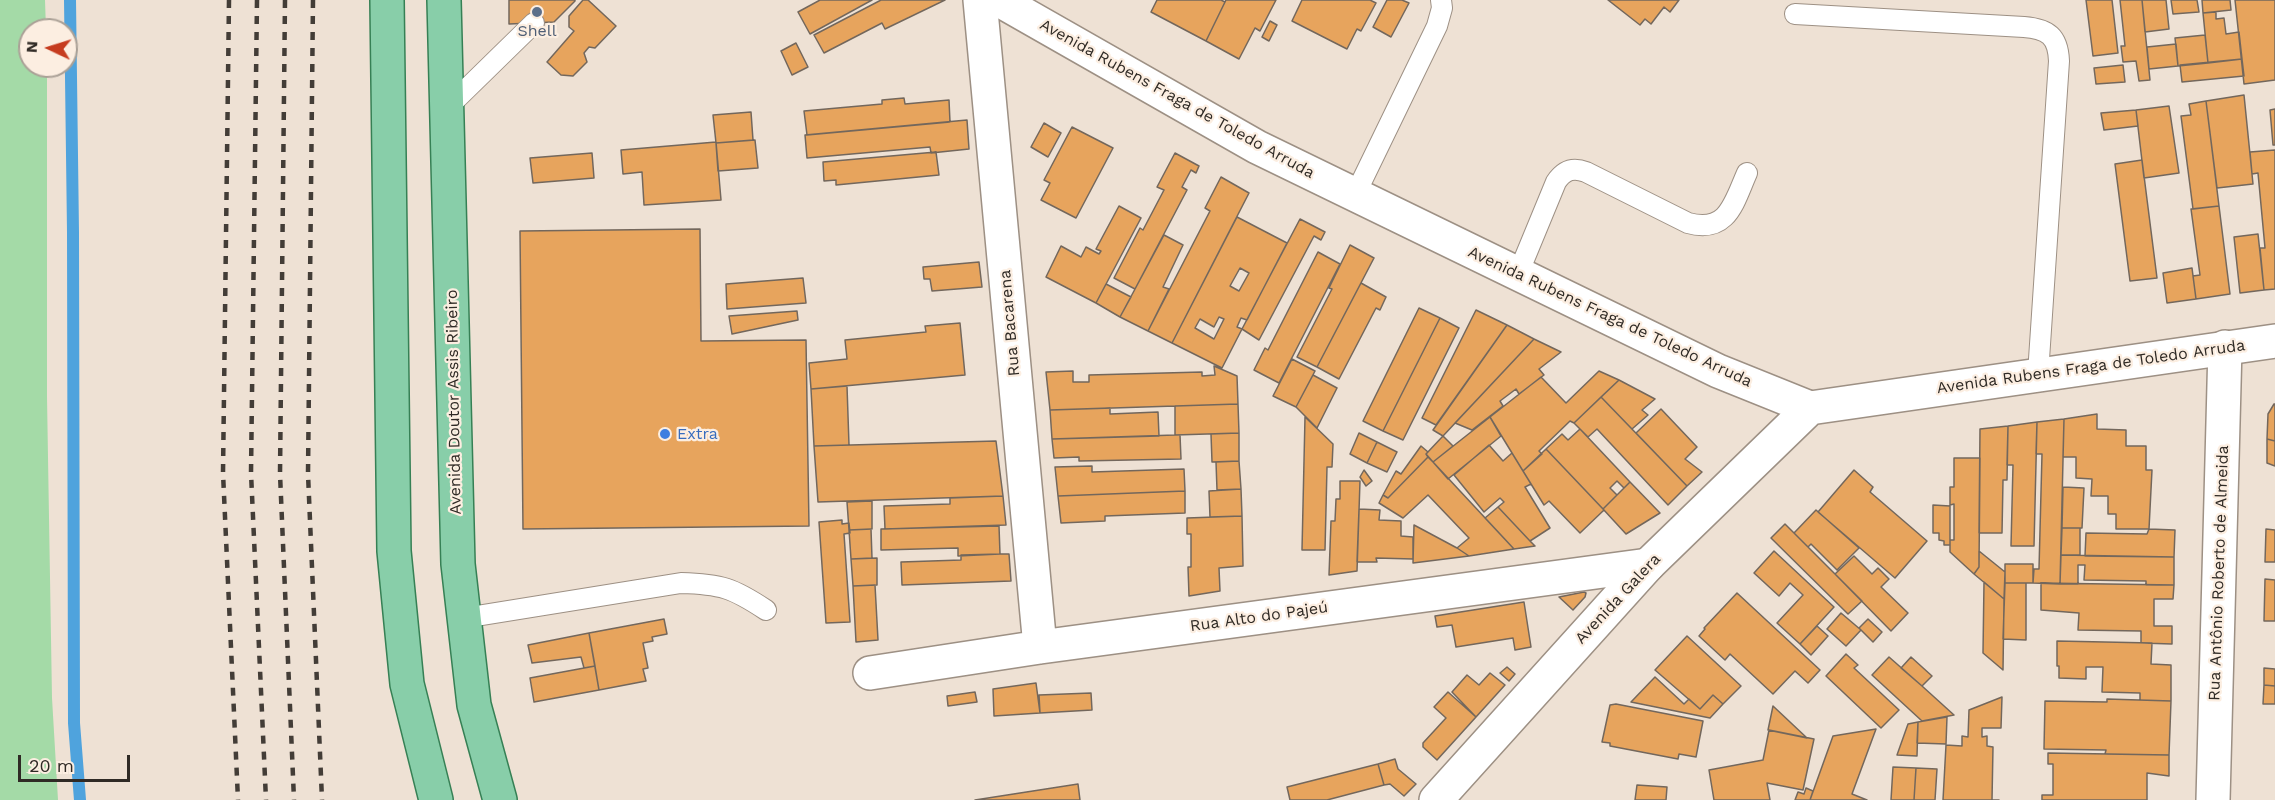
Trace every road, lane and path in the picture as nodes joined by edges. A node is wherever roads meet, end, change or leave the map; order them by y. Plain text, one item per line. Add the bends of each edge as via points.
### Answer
1 (387, 0) edge
2 (444, 0) edge
3 (980, 0) edge
4 (999, 0) edge
5 (1441, 0) edge
6 (1795, 14) dead end
7 (534, 23) dead end
8 (447, 108) junction
9 (1747, 173) dead end
10 (1355, 195) junction
11 (1518, 274) junction
12 (2275, 341) edge
13 (2225, 346) junction
14 (2038, 375) junction
15 (1810, 408) junction
16 (1648, 565) junction
17 (766, 610) dead end
18 (464, 618) junction
19 (1040, 647) junction
20 (870, 673) dead end
21 (436, 800) edge
22 (500, 800) edge
23 (1436, 800) edge
24 (2213, 800) edge

1 - 21 main road via 394,551 406,684
2 - 8 main road, Avenida Doutor Assis Ribeiro
3 - 19 street, Rua Bacarena
4 - 10 street, Avenida Rubens Fraga de Toledo Arruda via 1257,147
5 - 10 lane via 1437,26
6 - 14 lane via 2040,28 2052,36 2059,61
7 - 8 lane
8 - 18 main road, Avenida Doutor Assis Ribeiro via 458,564
9 - 11 lane via 1728,214 1719,222 1698,226 1586,172 1568,170 1556,182
10 - 11 street, Avenida Rubens Fraga de Toledo Arruda
11 - 15 street, Avenida Rubens Fraga de Toledo Arruda via 1718,371
12 - 13 street, Avenida Rubens Fraga de Toledo Arruda
13 - 14 street, Avenida Rubens Fraga de Toledo Arruda
13 - 24 street, Rua Antônio Roberto de Almeida
14 - 15 street, Avenida Rubens Fraga de Toledo Arruda
15 - 16 street, Avenida Galera
16 - 19 street, Rua Alto do Pajeú
16 - 23 street, Avenida Galera
17 - 18 lane via 740,592 710,583 681,583
18 - 22 main road, Avenida Doutor Assis Ribeiro via 474,705
19 - 20 street, Rua Alto do Pajeú

